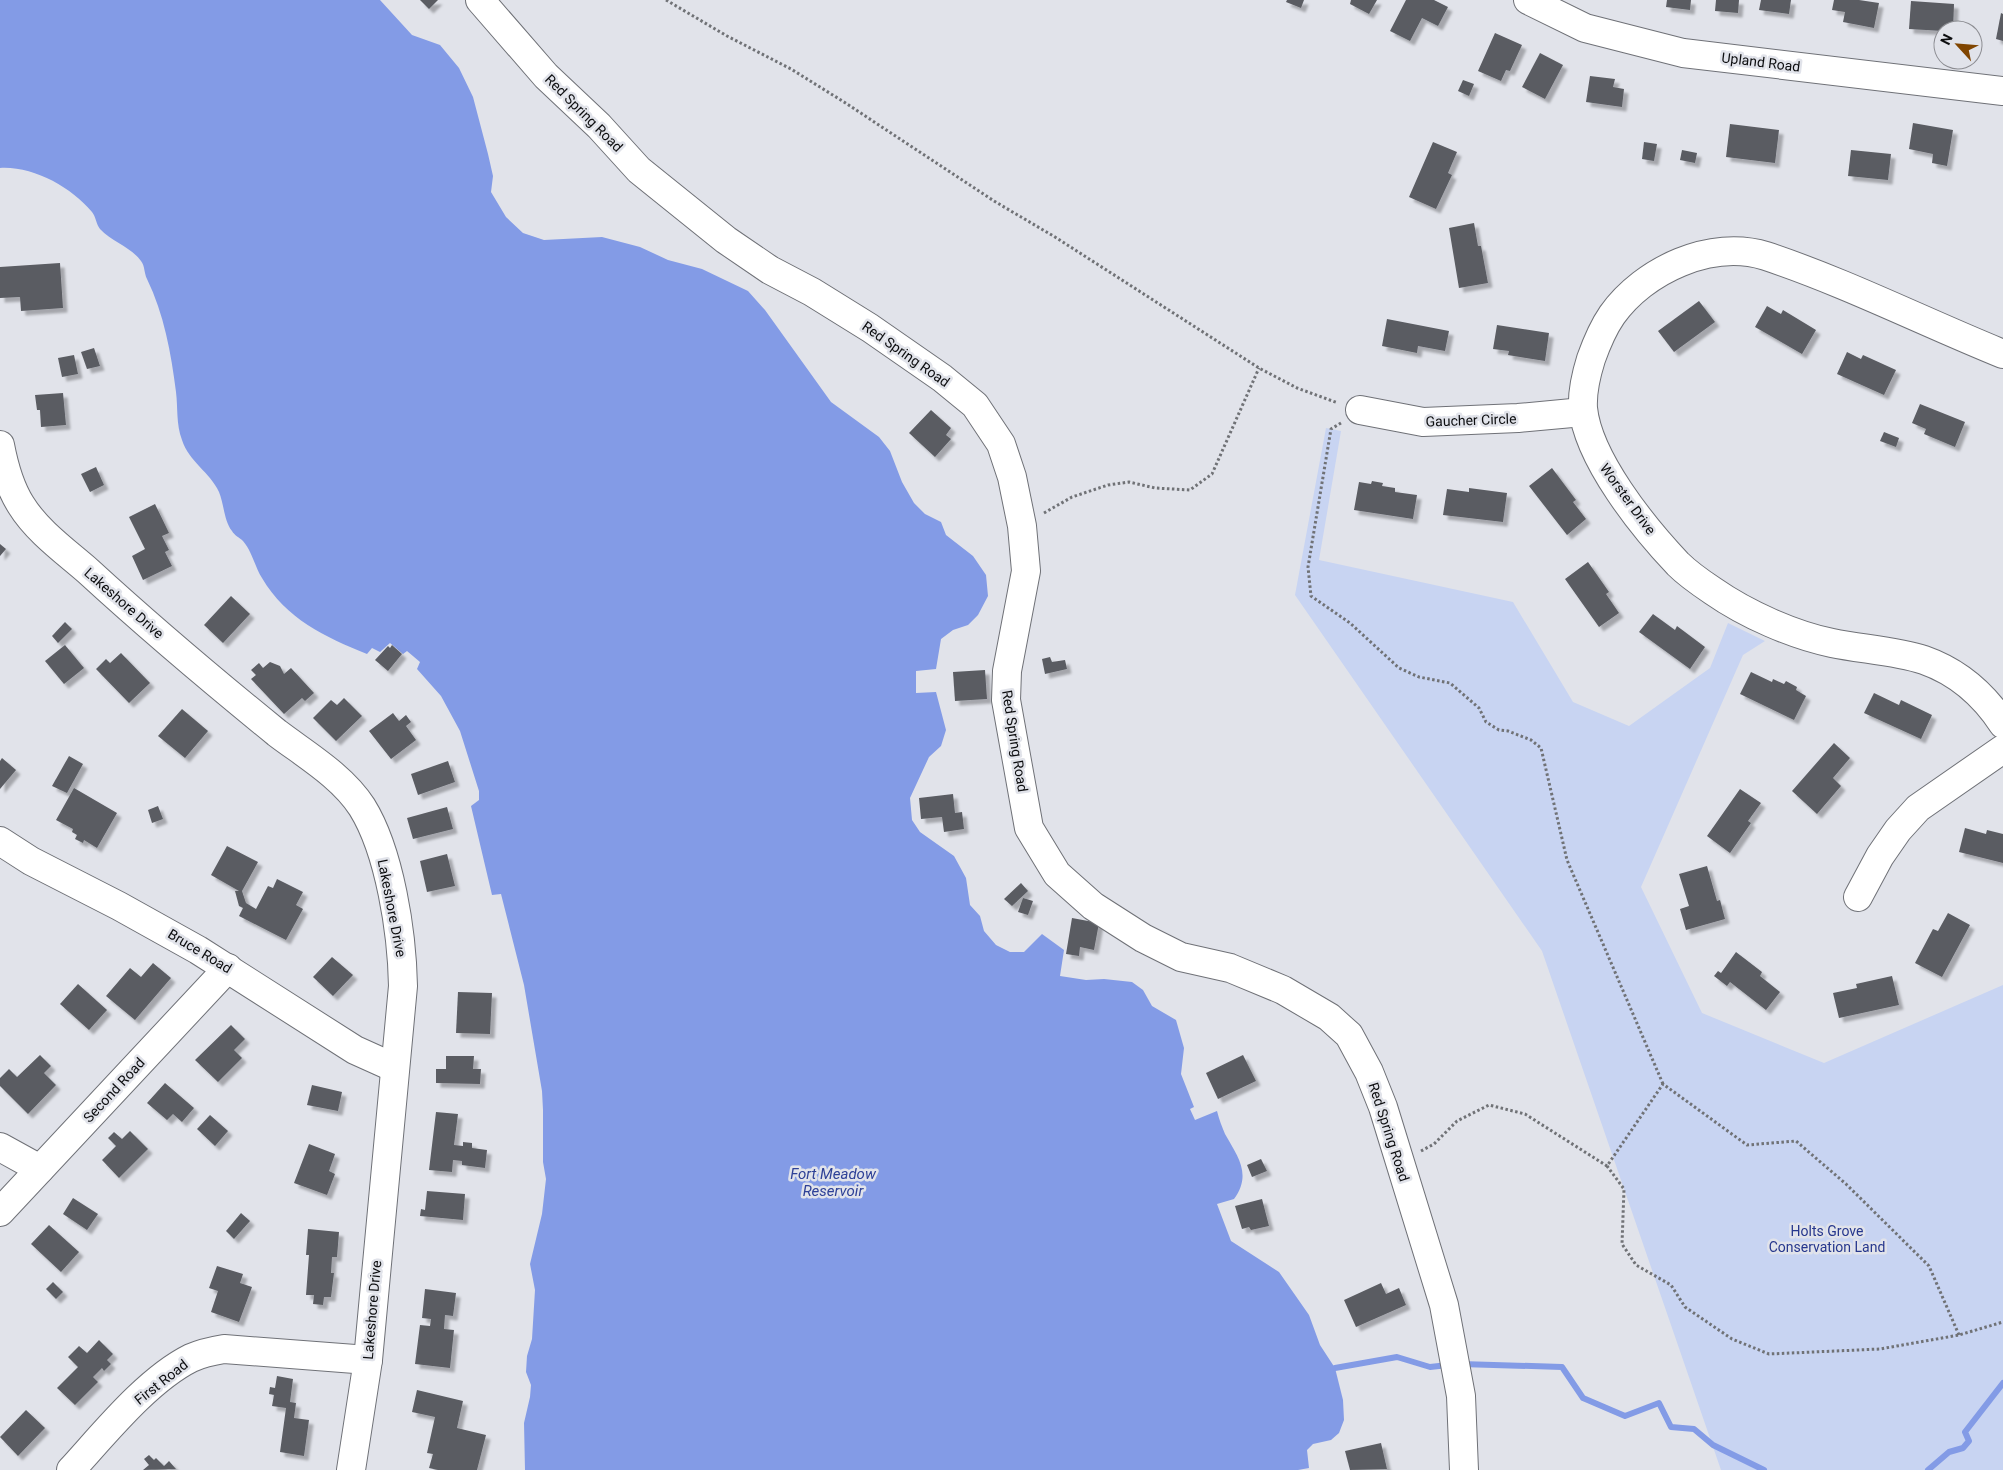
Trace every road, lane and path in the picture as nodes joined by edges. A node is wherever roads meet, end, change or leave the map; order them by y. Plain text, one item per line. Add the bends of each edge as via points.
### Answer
1 (480, 0) edge
2 (666, 0) edge
3 (1528, 0) edge
4 (2003, 91) edge
5 (2003, 354) edge
6 (1259, 368) junction
7 (1360, 410) junction
8 (1584, 412) junction
9 (0, 445) edge
10 (1022, 526) junction
11 (2003, 724) edge
12 (2003, 749) edge
13 (0, 842) edge
14 (1858, 897) dead end
15 (228, 968) junction
16 (395, 1068) junction
17 (1663, 1084) junction
18 (0, 1147) edge
19 (1399, 1164) junction
20 (1607, 1166) junction
21 (40, 1169) junction
22 (0, 1212) edge
23 (2003, 1322) edge
24 (1960, 1335) junction
25 (368, 1360) junction
26 (71, 1470) edge
27 (351, 1470) edge
28 (1464, 1470) edge

1 - 10 street, Red Spring Road via 546,76 599,126 639,170 679,203 770,270 870,328 942,378 974,405 1001,444
2 - 6 path via 837,97
3 - 4 street, Upland Road via 1585,28 1683,53
5 - 8 street, Worster Drive via 1802,268 1752,252 1715,253 1687,260 1653,275 1611,316 1594,350 1586,378
6 - 7 path via 1297,388
6 - 10 path via 1212,474 1190,490 1155,488 1129,482 1108,484 1072,497
7 - 8 street, Gaucher Circle via 1423,422
7 - 17 path via 1331,429 1308,567 1311,596 1350,623 1399,668 1419,677 1450,683 1479,708 1486,722 1499,730 1531,740 1541,748 1567,860
8 - 11 street, Worster Drive via 1597,455 1622,495 1680,566 1714,592 1753,614 1822,640 1924,660 1974,689 1990,704
9 - 16 street, Lakeshore Drive via 12,488 36,524 242,705 324,768 361,806 372,827 390,881 402,962
10 - 19 street, Red Spring Road via 1026,571 1007,671 1006,700 1029,828 1057,874 1093,906 1143,938 1181,957 1230,968 1283,990 1330,1017 1349,1035 1368,1072 1383,1107
12 - 14 street via 1918,808 1880,856
13 - 15 street, Bruce Road via 163,929
15 - 16 street, Bruce Road via 336,1039
15 - 21 street, Second Road
16 - 25 street, Lakeshore Drive
17 - 20 path
17 - 24 path via 1747,1144 1796,1141 1846,1184 1929,1266
18 - 21 street
19 - 20 path via 1434,1144 1457,1121 1489,1105 1525,1114
19 - 28 street, Red Spring Road via 1444,1305 1461,1396
20 - 24 path via 1624,1189 1622,1244 1636,1265 1671,1285 1685,1307 1732,1339 1769,1354 1880,1350
21 - 22 street, Second Road
23 - 24 path
25 - 26 street, First Road via 224,1349 206,1352 190,1358 152,1386
25 - 27 street, Lakeshore Drive

